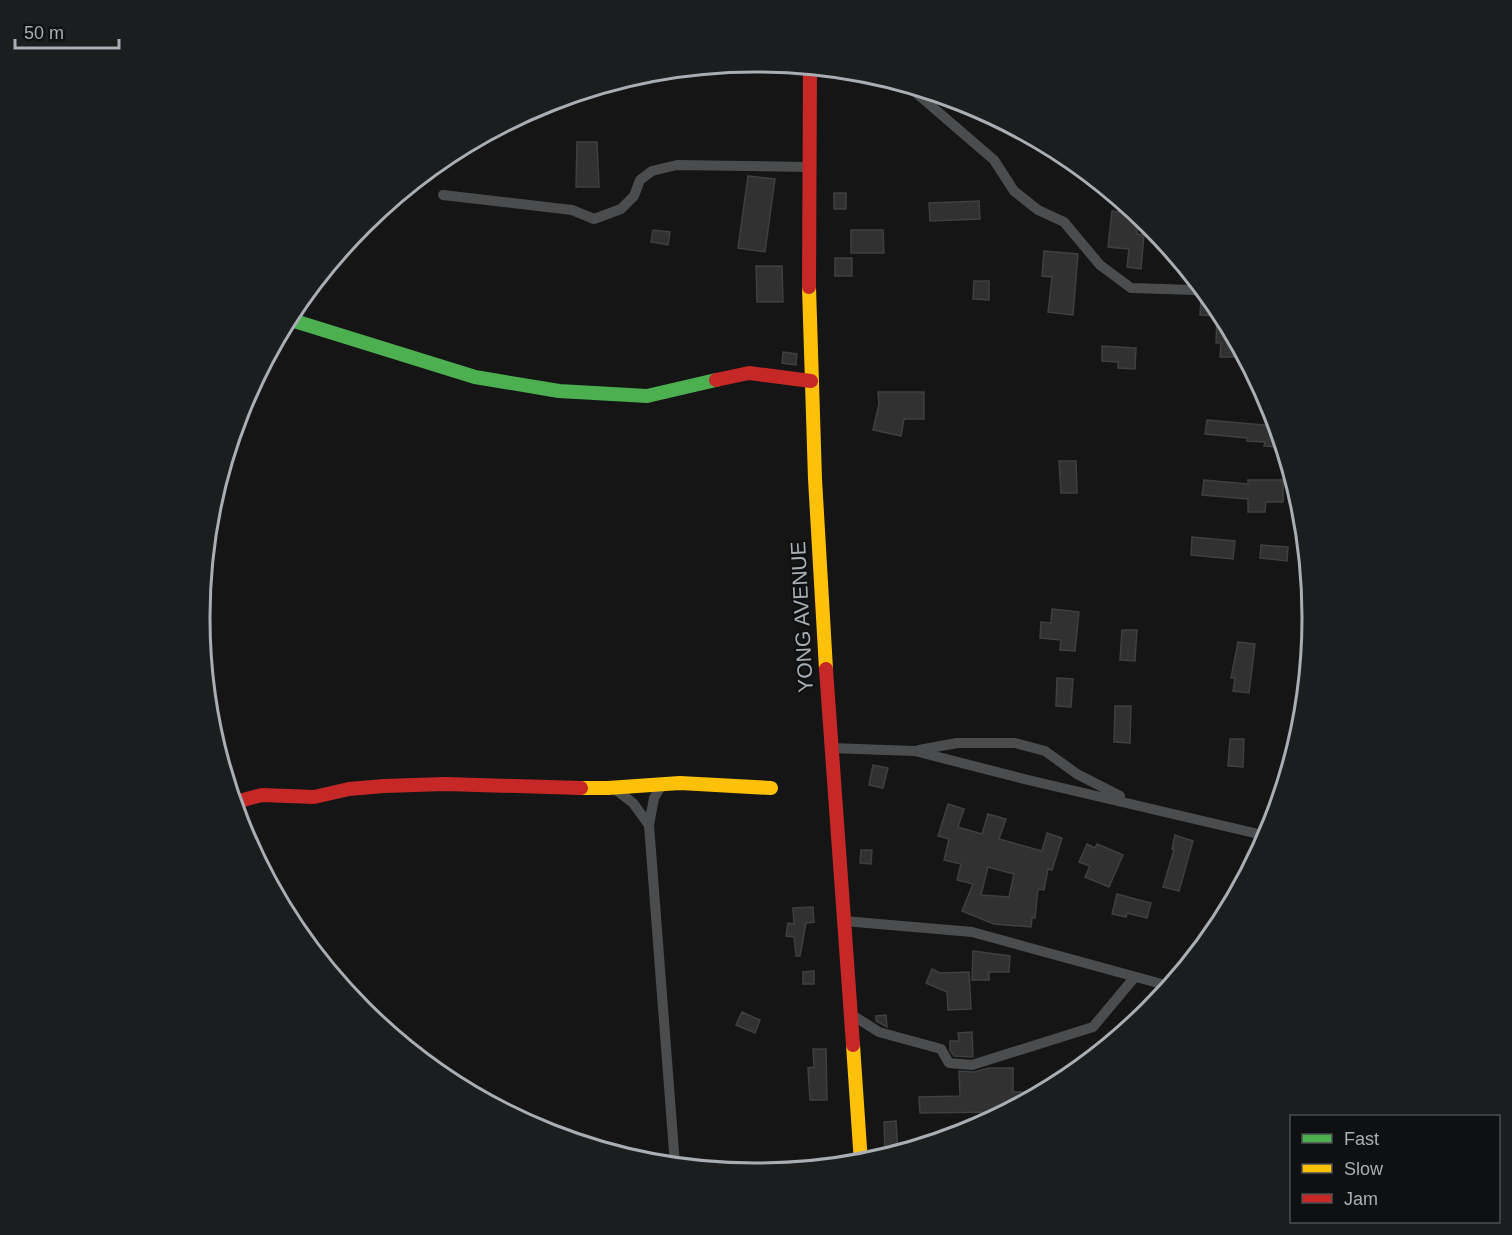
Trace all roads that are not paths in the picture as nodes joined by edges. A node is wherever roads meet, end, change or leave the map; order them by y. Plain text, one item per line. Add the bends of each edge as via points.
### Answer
1 (810, 75) edge
2 (921, 98) edge
3 (809, 167) junction
4 (443, 195) dead end
5 (1193, 290) edge
6 (297, 322) edge
7 (811, 381) junction
8 (830, 748) junction
9 (915, 751) junction
10 (663, 783) junction
11 (771, 788) dead end
12 (615, 789) junction
13 (242, 801) edge
14 (1135, 804) junction
15 (649, 825) junction
16 (1257, 833) edge
17 (844, 921) junction
18 (1134, 978) junction
19 (1160, 984) edge
20 (852, 1015) junction
21 (860, 1153) edge
22 (674, 1156) edge

1 - 3 street, YONG AVENUE
2 - 5 street via 994,160 1014,191 1038,210 1064,222 1100,265 1131,288
3 - 4 street via 677,165 652,171 640,180 634,196 621,209 594,219 572,210
3 - 7 street, YONG AVENUE
6 - 7 street via 475,377 560,390 647,396 749,373
7 - 8 street, YONG AVENUE
8 - 9 street
8 - 17 street, YONG AVENUE
9 - 14 street
9 - 14 street via 957,743 1015,743 1045,751 1077,774
10 - 11 street
10 - 12 street
10 - 15 street via 654,798
12 - 13 street via 441,783 354,788 316,797 263,796
12 - 15 street via 633,803
14 - 16 street
15 - 22 street
17 - 18 street via 972,932
17 - 20 street, YONG AVENUE
18 - 19 street
18 - 20 street via 1093,1027 972,1065 949,1063 941,1049 879,1032
20 - 21 street, YONG AVENUE

